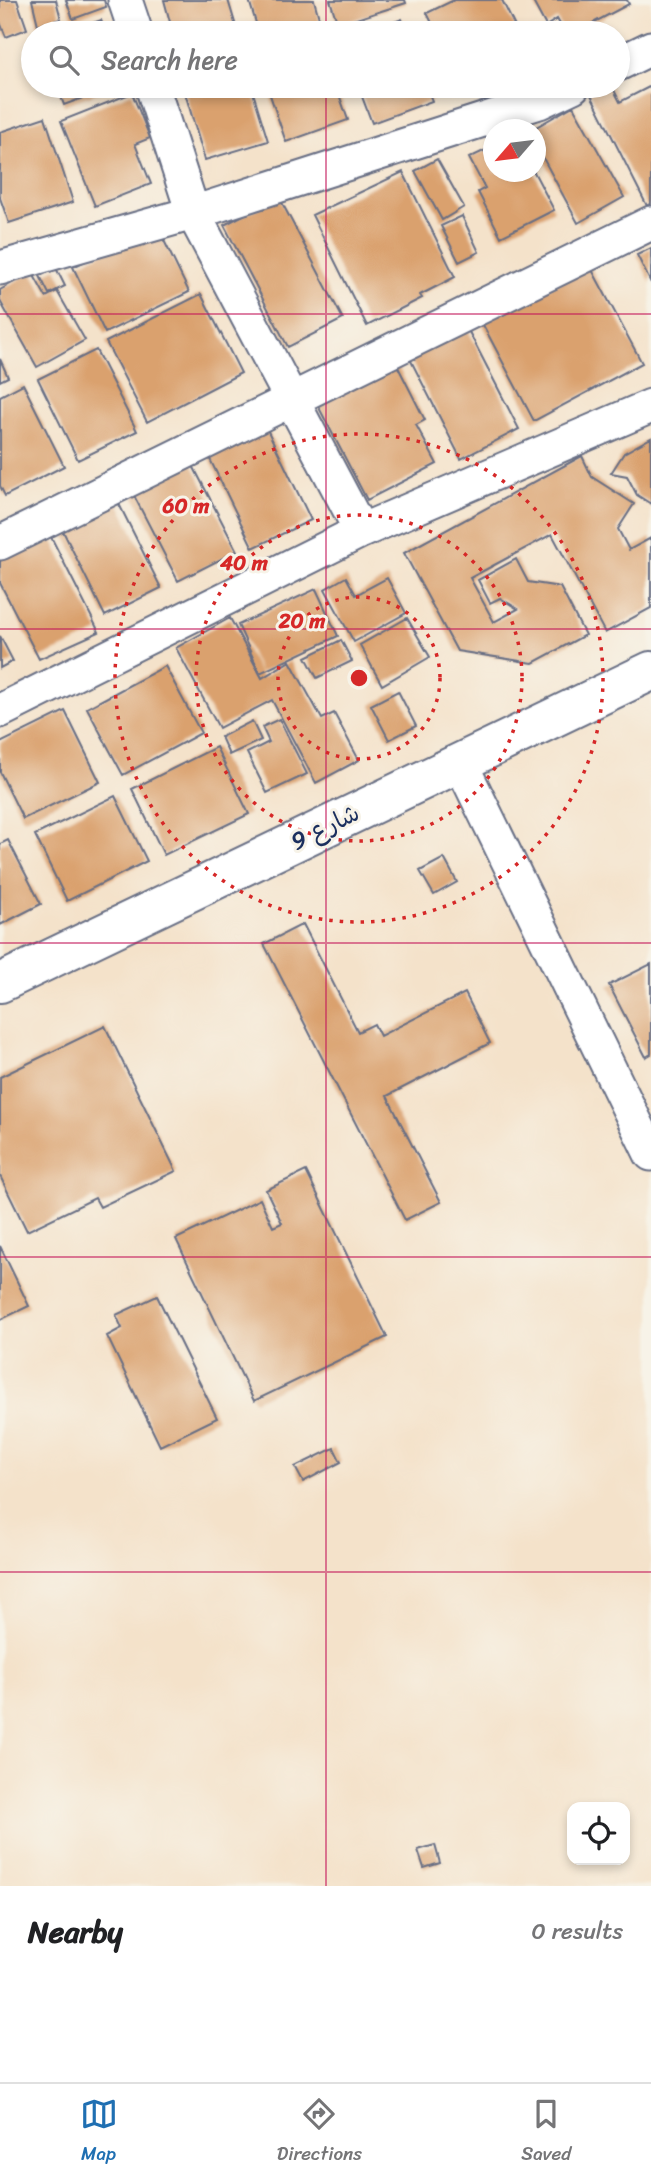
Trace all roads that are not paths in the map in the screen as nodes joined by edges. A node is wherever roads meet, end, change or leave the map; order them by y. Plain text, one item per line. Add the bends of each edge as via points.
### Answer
1 (125, 0) edge
2 (132, 21) edge
3 (651, 48) edge
4 (630, 58) edge
5 (156, 98) edge
6 (548, 98) edge
7 (193, 213) junction
8 (651, 223) edge
9 (0, 268) edge
10 (290, 401) junction
11 (651, 406) edge
12 (361, 531) junction
13 (0, 543) edge
14 (651, 671) edge
15 (0, 711) edge
16 (460, 762) junction
17 (0, 983) edge
18 (651, 1153) edge

1 - 2 street
3 - 4 street
5 - 7 street
6 - 7 street
7 - 9 street
7 - 10 street
8 - 10 street
10 - 12 street
10 - 13 street
11 - 12 street
12 - 15 street
14 - 16 street, شارع 9
16 - 17 street, شارع 9
16 - 18 street

